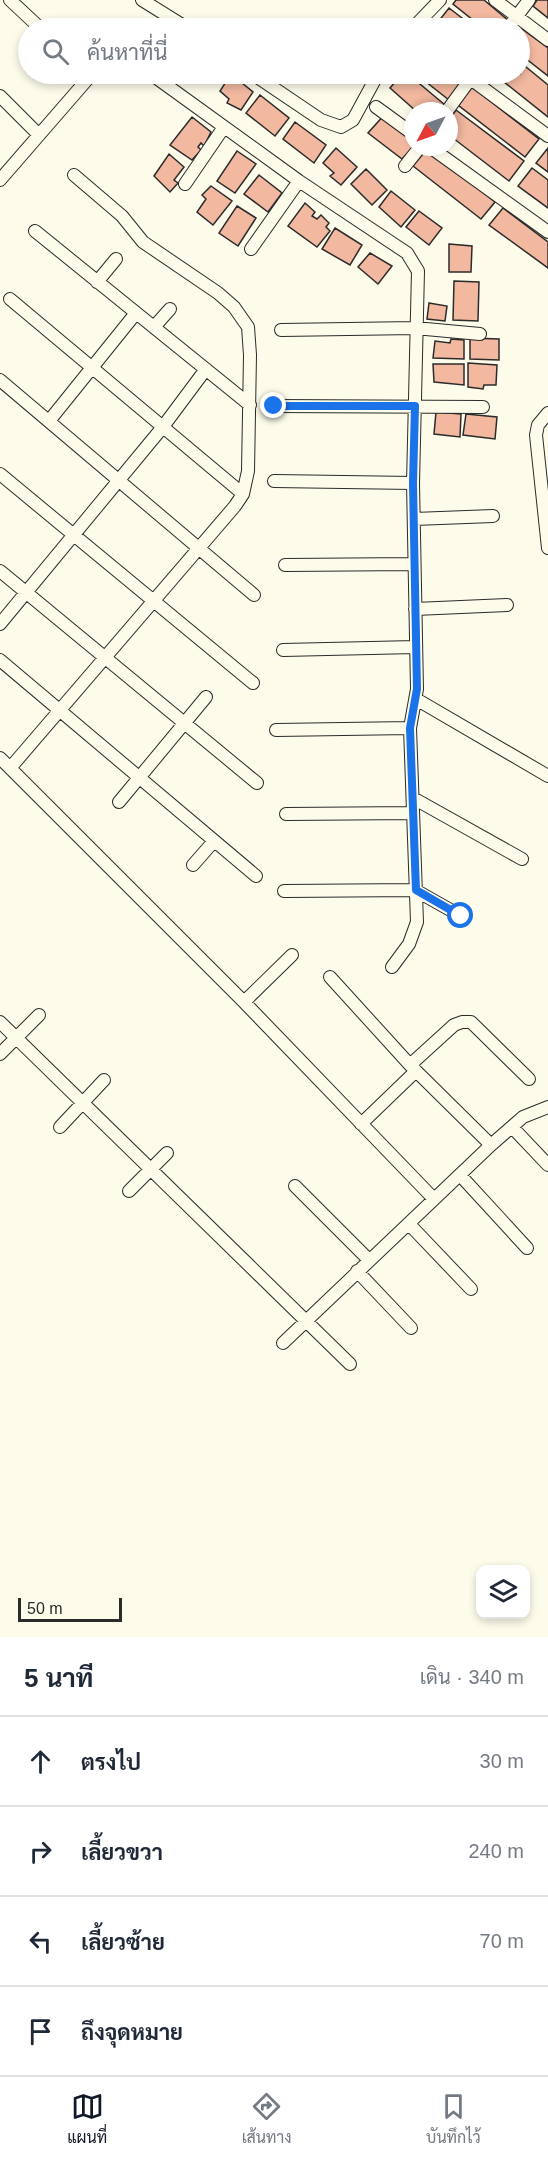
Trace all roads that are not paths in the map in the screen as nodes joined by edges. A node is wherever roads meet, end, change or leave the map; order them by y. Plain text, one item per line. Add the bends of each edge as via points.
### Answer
1 (10, 0) edge
2 (142, 0) edge
3 (440, 0) edge
4 (495, 0) edge
5 (529, 0) edge
6 (517, 17) joint
7 (29, 18) edge
8 (171, 18) edge
9 (423, 18) edge
10 (530, 27) edge
11 (548, 40) edge
12 (81, 84) edge
13 (166, 84) edge
14 (268, 84) edge
15 (373, 84) edge
16 (464, 84) edge
17 (481, 84) edge
18 (0, 96) edge
19 (452, 102) edge
20 (376, 107) dead end
21 (224, 127) junction
22 (404, 127) edge
23 (38, 134) junction
24 (548, 136) edge
25 (413, 156) edge
26 (442, 156) edge
27 (405, 166) dead end
28 (74, 175) dead end
29 (0, 180) edge
30 (300, 181) junction
31 (185, 184) dead end
32 (36, 231) dead end
33 (548, 232) edge
34 (251, 249) dead end
35 (116, 259) dead end
36 (97, 282) junction
37 (10, 299) dead end
38 (170, 309) dead end
39 (136, 313) junction
40 (154, 327) junction
41 (415, 328) junction
42 (281, 330) dead end
43 (480, 334) dead end
44 (93, 369) junction
45 (206, 369) junction
46 (0, 380) edge
47 (250, 405) junction
48 (274, 406) dead end
49 (415, 406) junction
50 (483, 407) dead end
51 (546, 418) edge
52 (49, 421) junction
53 (162, 428) junction
54 (0, 474) edge
55 (118, 479) junction
56 (274, 481) dead end
57 (413, 483) junction
58 (243, 494) junction
59 (493, 516) dead end
60 (547, 518) edge
61 (414, 519) junction
62 (72, 534) junction
63 (199, 548) junction
64 (548, 548) edge
65 (414, 564) junction
66 (285, 565) dead end
67 (0, 571) edge
68 (25, 591) junction
69 (254, 595) dead end
70 (154, 600) junction
71 (507, 605) dead end
72 (415, 609) junction
73 (0, 624) edge
74 (415, 647) junction
75 (283, 650) dead end
76 (106, 657) junction
77 (0, 660) edge
78 (254, 683) dead end
79 (206, 697) dead end
80 (416, 699) junction
81 (60, 710) junction
82 (184, 722) junction
83 (410, 728) junction
84 (276, 730) dead end
85 (0, 758) edge
86 (11, 767) junction
87 (548, 776) edge
88 (140, 777) junction
89 (257, 783) dead end
90 (413, 798) junction
91 (119, 802) dead end
92 (413, 813) junction
93 (286, 814) dead end
94 (214, 841) junction
95 (522, 859) dead end
96 (192, 865) dead end
97 (256, 876) dead end
98 (416, 890) junction
99 (284, 891) dead end
100 (461, 916) dead end
101 (291, 956) dead end
102 (392, 967) dead end
103 (330, 977) dead end
104 (244, 1002) junction
105 (39, 1015) dead end
106 (0, 1022) edge
107 (16, 1037) junction
108 (0, 1054) edge
109 (413, 1068) junction
110 (528, 1079) dead end
111 (104, 1080) dead end
112 (83, 1102) junction
113 (548, 1107) edge
114 (361, 1124) junction
115 (60, 1127) dead end
116 (512, 1127) junction
117 (491, 1145) junction
118 (167, 1153) dead end
119 (548, 1165) edge
120 (152, 1169) junction
121 (460, 1175) junction
122 (295, 1186) dead end
123 (129, 1191) dead end
124 (434, 1199) junction
125 (409, 1224) junction
126 (527, 1248) dead end
127 (369, 1260) junction
128 (357, 1271) junction
129 (471, 1289) dead end
130 (308, 1320) junction
131 (411, 1328) dead end
132 (284, 1343) dead end
133 (350, 1364) dead end

1 - 7 street
2 - 8 street
3 - 9 street
4 - 6 street
5 - 6 street
10 - 11 street
12 - 23 street
13 - 21 street
14 - 15 street via 321,120 341,127 354,120
16 - 19 street
17 - 24 street
18 - 23 street
20 - 22 street
21 - 30 street
21 - 31 street
23 - 29 street
25 - 27 street
26 - 33 street
28 - 47 street via 122,216 142,242 234,308 248,327
30 - 34 street
30 - 41 street via 408,253 418,271
32 - 36 street
35 - 36 street
36 - 39 street
37 - 44 street
38 - 40 street
39 - 40 street
39 - 44 street
40 - 45 street
41 - 42 street
41 - 43 street
41 - 49 street
44 - 52 street
44 - 53 street
45 - 47 street
45 - 53 street
46 - 52 street
47 - 58 street via 248,471
48 - 49 street
49 - 50 street
49 - 57 street
51 - 60 street via 536,435
52 - 55 street
53 - 55 street
53 - 58 street
54 - 62 street
55 - 62 street
55 - 63 street
56 - 57 street
57 - 61 street
58 - 63 street
59 - 61 street
60 - 64 street
61 - 65 street
62 - 68 street
62 - 70 street
63 - 69 street
63 - 70 street
65 - 66 street
65 - 72 street
67 - 68 street
68 - 73 street
68 - 76 street
70 - 76 street
70 - 78 street
71 - 72 street
72 - 74 street
74 - 75 street
74 - 80 street
76 - 81 street
76 - 82 street
77 - 81 street
79 - 82 street
80 - 83 street
80 - 87 street
81 - 86 street
81 - 88 street
82 - 88 street
82 - 89 street
83 - 84 street
83 - 90 street
85 - 86 street
86 - 104 street
88 - 91 street
88 - 94 street
90 - 92 street
90 - 95 street
92 - 93 street
92 - 98 street
94 - 96 street
94 - 97 street
98 - 99 street
98 - 100 street
98 - 102 street via 414,933
101 - 104 street
103 - 109 street
104 - 114 street
105 - 107 street
106 - 107 street
107 - 108 street
107 - 112 street
109 - 110 street via 454,1025 471,1022
109 - 114 street
109 - 117 street
111 - 112 street
112 - 115 street
112 - 120 street
113 - 116 street via 523,1117
114 - 124 street
116 - 117 street
116 - 119 street
117 - 121 street
118 - 120 street
120 - 123 street
120 - 130 street
121 - 124 street
121 - 126 street
122 - 127 street
124 - 125 street
125 - 127 street
125 - 129 street
127 - 128 street
128 - 130 street
128 - 131 street
130 - 132 street
130 - 133 street

